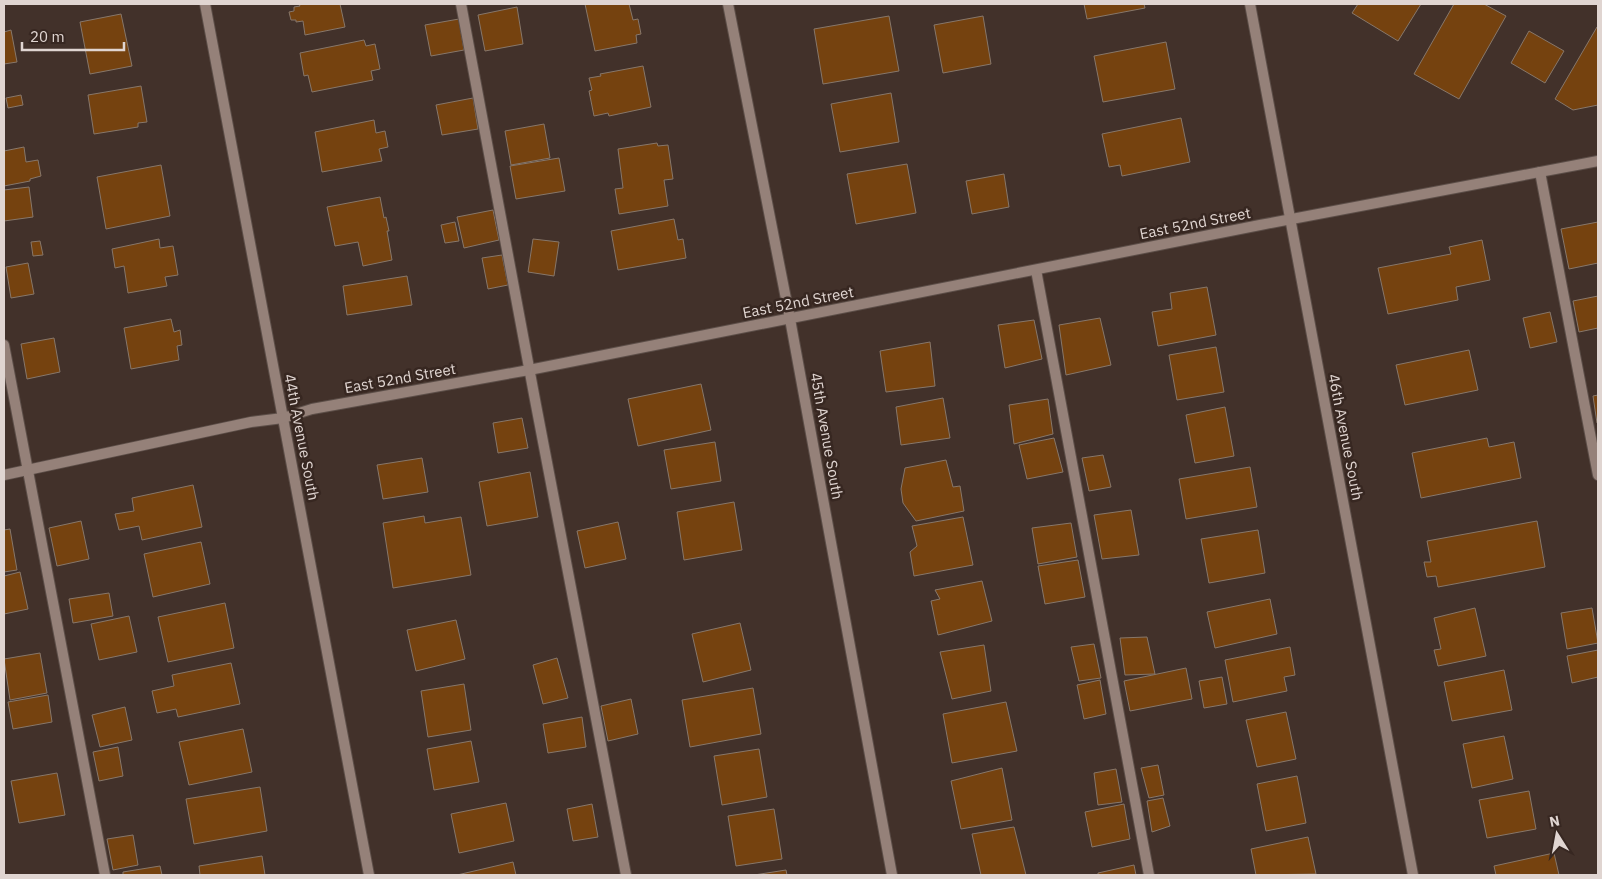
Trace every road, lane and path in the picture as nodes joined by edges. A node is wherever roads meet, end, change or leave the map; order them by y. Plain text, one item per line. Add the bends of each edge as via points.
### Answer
1 (206, 4) edge
2 (461, 4) edge
3 (728, 4) edge
4 (1250, 4) edge
5 (1598, 161) edge
6 (1540, 172) junction
7 (1290, 219) junction
8 (1036, 270) junction
9 (790, 319) junction
10 (4, 345) edge
11 (529, 370) junction
12 (283, 418) junction
13 (27, 470) junction
14 (4, 474) edge
15 (1598, 475) edge
16 (105, 875) edge
17 (369, 875) edge
18 (626, 875) edge
19 (892, 875) edge
20 (1149, 875) edge
21 (1413, 875) edge

1 - 12 street, 44th Avenue South
2 - 11 street
3 - 9 street, 45th Avenue South
4 - 7 street, 46th Avenue South
5 - 6 street, East 52nd Street
6 - 7 street, East 52nd Street
6 - 15 street
7 - 8 street, East 52nd Street
7 - 21 street, 46th Avenue South
8 - 9 street, East 52nd Street
8 - 20 street
9 - 11 street, East 52nd Street
9 - 19 street, 45th Avenue South
10 - 13 street
11 - 12 street, East 52nd Street via 312,409
11 - 18 street
12 - 13 street, East 52nd Street
12 - 17 street, 44th Avenue South
13 - 14 street, East 52nd Street
13 - 16 street

